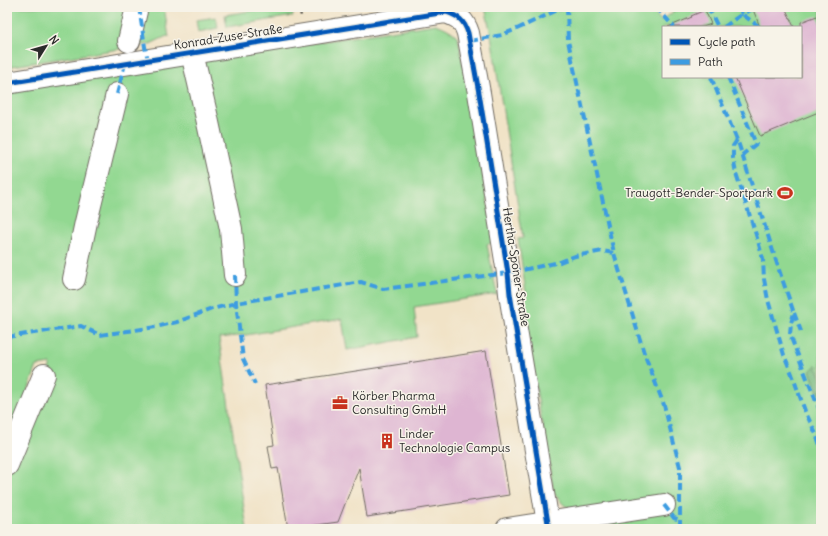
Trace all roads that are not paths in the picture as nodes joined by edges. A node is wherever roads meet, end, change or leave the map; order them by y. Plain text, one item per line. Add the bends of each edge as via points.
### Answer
1 (137, 7) edge
2 (452, 14) joint
3 (129, 41) dead end
4 (192, 53) junction
5 (7, 83) edge
6 (117, 94) dead end
7 (235, 275) dead end
8 (74, 279) dead end
9 (44, 375) dead end
10 (7, 465) edge
11 (664, 505) dead end
12 (549, 526) edge
13 (507, 529) edge

1 - 3 street
2 - 4 street, Konrad-Zuse-Straße via 446,12
2 - 12 street, Hertha-Sponer-Straße via 461,19 466,26 471,49
4 - 5 street, Konrad-Zuse-Straße
4 - 7 street via 228,211
6 - 8 street
9 - 10 street
11 - 12 street
12 - 13 street

